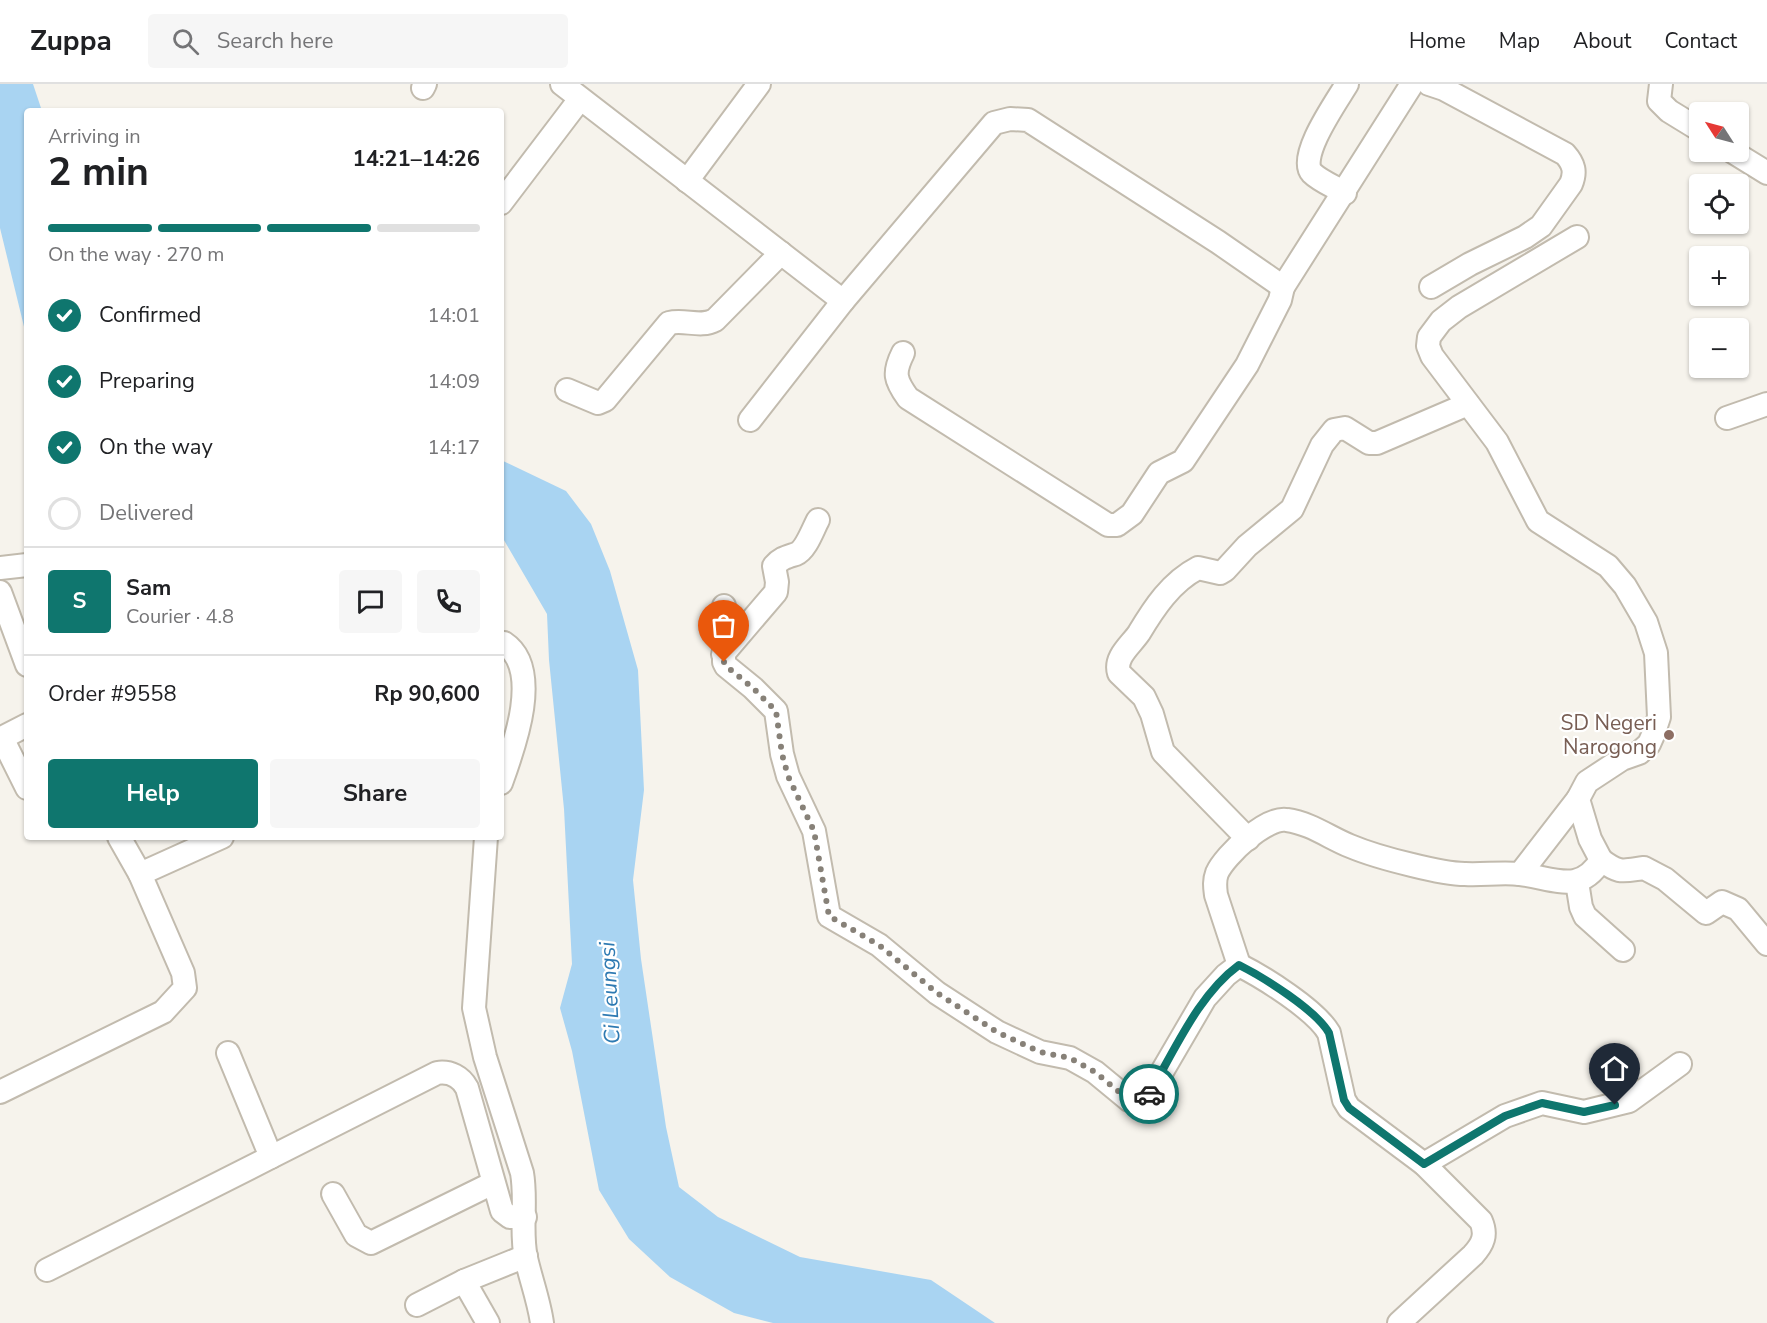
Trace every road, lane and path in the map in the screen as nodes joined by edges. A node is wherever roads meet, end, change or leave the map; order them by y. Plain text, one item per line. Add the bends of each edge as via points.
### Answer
1 (562, 84) edge
2 (759, 84) edge
3 (1347, 84) edge
4 (1412, 84) edge
5 (1429, 84) edge
6 (1661, 84) edge
7 (580, 99) junction
8 (1689, 123) edge
9 (1749, 162) edge
10 (1767, 173) edge
11 (687, 181) junction
12 (1345, 193) junction
13 (504, 198) edge
14 (1577, 237) dead end
15 (781, 253) junction
16 (1283, 287) junction
17 (1431, 287) dead end
18 (843, 301) junction
19 (903, 353) dead end
20 (567, 390) dead end
21 (1468, 404) junction
22 (1767, 404) edge
23 (1727, 418) dead end
24 (750, 420) dead end
25 (818, 520) dead end
26 (24, 565) edge
27 (0, 568) edge
28 (0, 592) edge
29 (724, 606) dead end
30 (504, 643) dead end
31 (723, 654) junction
32 (24, 657) edge
33 (24, 727) edge
34 (1, 739) edge
35 (504, 773) edge
36 (24, 782) edge
37 (1578, 799) junction
38 (1248, 839) junction
39 (121, 840) edge
40 (215, 840) edge
41 (487, 840) edge
42 (1601, 860) junction
43 (140, 874) junction
44 (1520, 874) junction
45 (1577, 882) junction
46 (1767, 944) edge
47 (1623, 950) dead end
48 (1239, 965) junction
49 (228, 1053) dead end
50 (1680, 1064) dead end
51 (0, 1092) edge
52 (271, 1157) junction
53 (1424, 1164) junction
54 (493, 1183) junction
55 (333, 1194) dead end
56 (525, 1217) junction
57 (526, 1256) junction
58 (47, 1270) dead end
59 (464, 1281) junction
60 (417, 1305) dead end
61 (488, 1323) edge
62 (542, 1323) edge
63 (1400, 1323) edge

1 - 7 street
2 - 11 street
3 - 12 street via 1308,159 1312,174
4 - 12 street
5 - 17 street via 1565,154 1574,176 1541,226
6 - 8 street via 1659,101
7 - 11 street
7 - 13 street
9 - 10 street
11 - 15 street
12 - 16 street
14 - 21 street via 1459,307 1433,330 1428,346 1432,356
15 - 18 street
15 - 20 street via 715,320 706,325 669,323 605,399 598,403
16 - 18 street via 1028,120 1010,119 994,123
16 - 19 street via 1247,365 1189,452 1182,461 1159,472 1132,514 1118,525 1108,525 908,398 896,376
18 - 24 street
21 - 37 street via 1497,442 1538,521 1595,556 1625,586 1646,622 1656,653 1659,717 1649,744 1587,782
21 - 38 street via 1377,443 1369,443 1345,428 1334,430 1322,445 1292,509 1225,570 1220,573 1198,568 1181,578 1119,659 1119,673 1144,697 1152,714 1163,753
22 - 23 street
25 - 31 street via 801,550 776,564 776,592
26 - 27 street
28 - 32 street
29 - 31 street
30 - 35 street via 517,654 524,685 518,728
31 - 48 street via 726,666 776,711 788,776 814,831 829,916 872,941 937,993 997,1032 1040,1052 1070,1058 1138,1104 1149,1094 1205,998
33 - 34 street
34 - 36 street
37 - 42 street
37 - 44 street
38 - 44 street via 1268,824 1286,819 1352,847 1412,865 1462,874
38 - 48 street via 1223,863 1214,884
39 - 43 street
40 - 43 street
41 - 56 street via 474,1008 485,1057 522,1173
42 - 45 street via 1587,879
42 - 46 street via 1623,873 1644,868 1665,879 1706,913 1722,902 1731,904
43 - 51 street via 183,973 185,988 163,1012
44 - 45 street
45 - 47 street via 1585,916
48 - 53 street via 1309,1010 1324,1025 1349,1108
49 - 52 street
50 - 53 street via 1629,1101 1584,1112 1542,1103 1505,1116
52 - 54 street via 437,1072 446,1072 467,1088
52 - 58 street
53 - 63 street via 1481,1221 1485,1234 1473,1255
54 - 55 street via 371,1243 356,1235
54 - 56 street via 502,1211 510,1217
56 - 57 street
57 - 59 street
57 - 62 street
59 - 60 street
59 - 61 street

